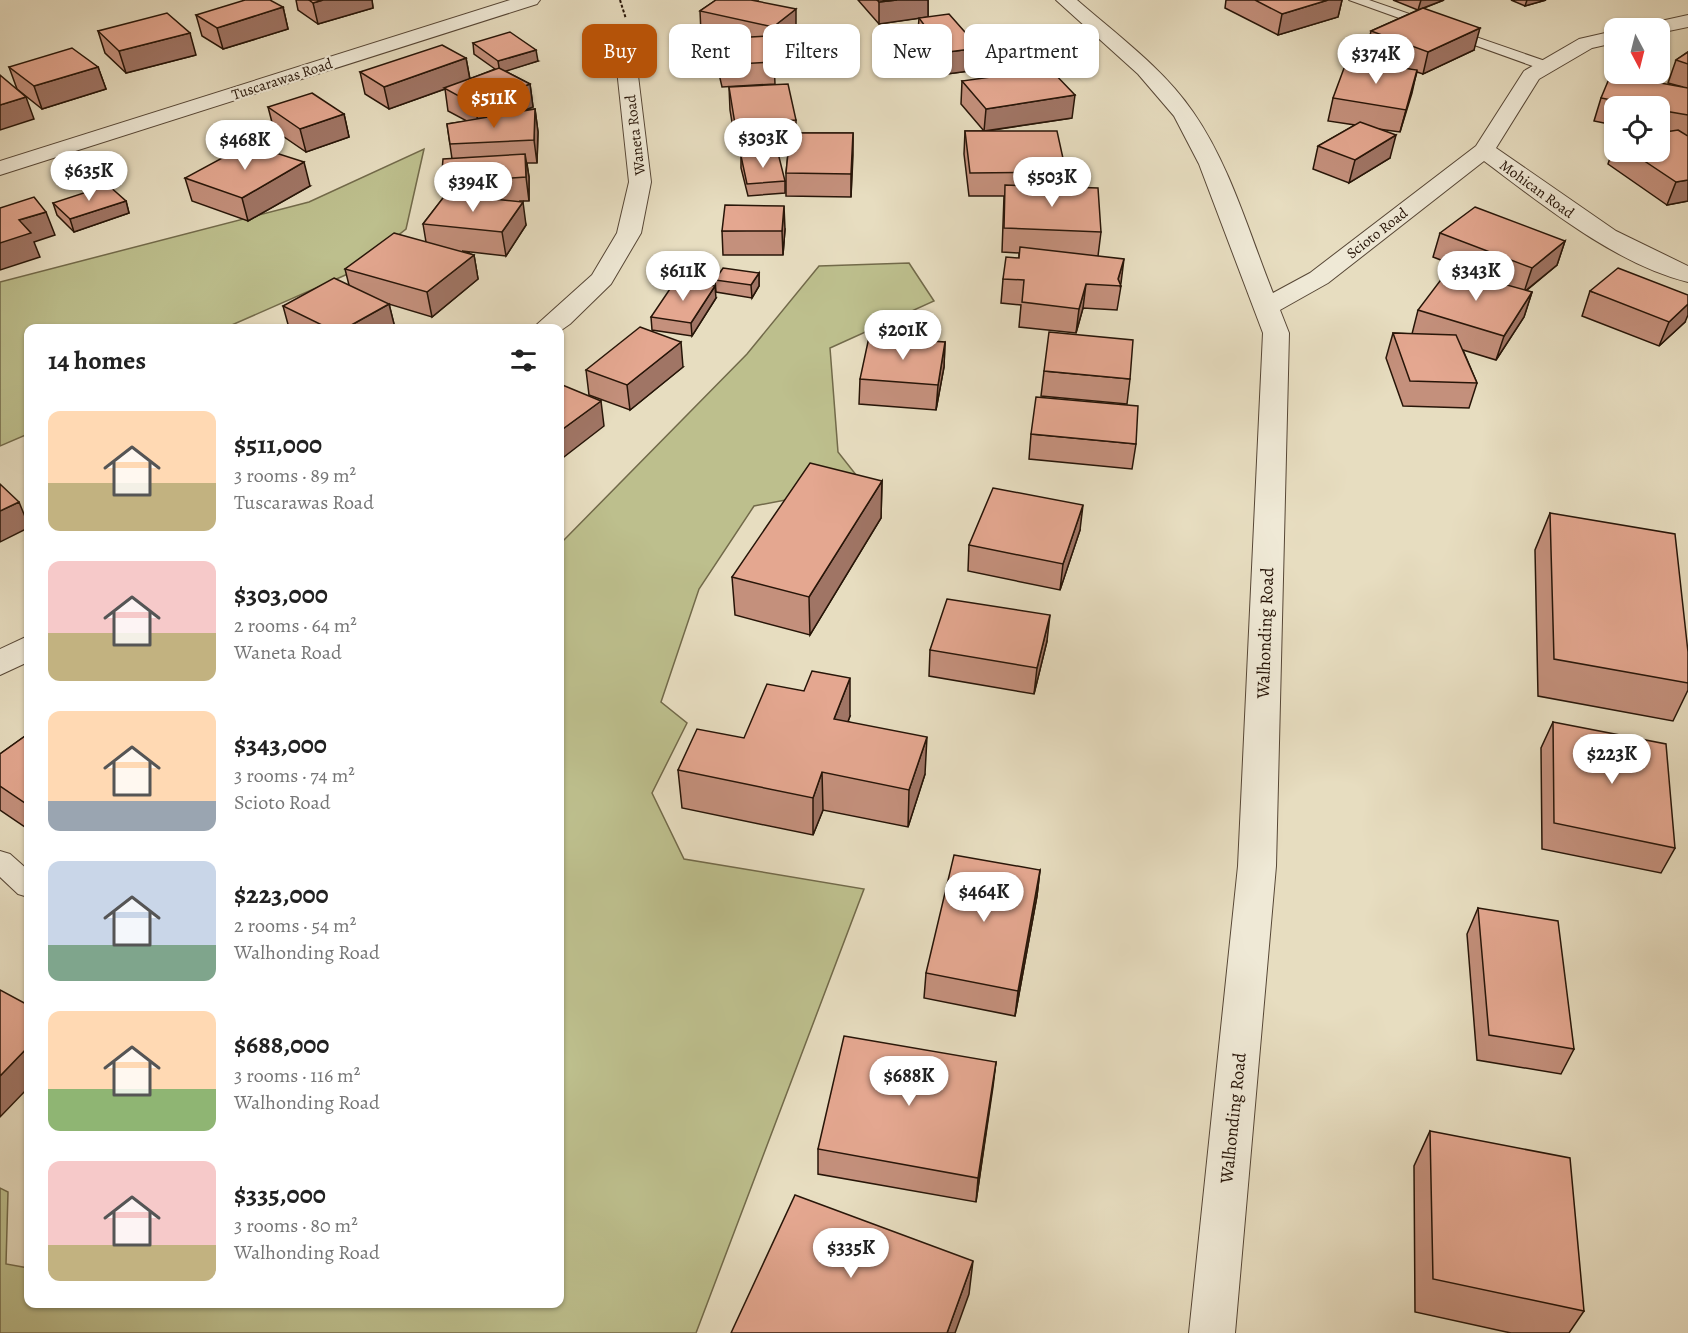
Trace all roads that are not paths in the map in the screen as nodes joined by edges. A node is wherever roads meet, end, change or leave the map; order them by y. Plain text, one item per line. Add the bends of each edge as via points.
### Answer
1 (530, 0) edge
2 (1066, 0) edge
3 (1356, 0) edge
4 (1688, 21) edge
5 (1670, 25) edge
6 (1604, 39) edge
7 (1546, 66) junction
8 (628, 78) edge
9 (1484, 150) junction
10 (0, 168) edge
11 (1688, 275) edge
12 (1265, 308) junction
13 (553, 324) edge
14 (24, 649) edge
15 (0, 664) edge
16 (0, 861) edge
17 (24, 882) edge
18 (1212, 1333) edge

1 - 10 street, Tuscarawas Road
2 - 12 street, Walhonding Road via 1145,70 1184,114 1210,164
3 - 7 lane
4 - 5 street
6 - 7 street, Mohican Road via 1586,43
7 - 9 street, Mohican Road via 1531,75
8 - 13 street, Waneta Road via 640,182 629,232 602,279
9 - 11 street, Mohican Road via 1579,220 1653,262
9 - 12 street, Scioto Road via 1319,278
12 - 18 street, Walhonding Road via 1276,333 1257,866
14 - 15 street
16 - 17 lane

